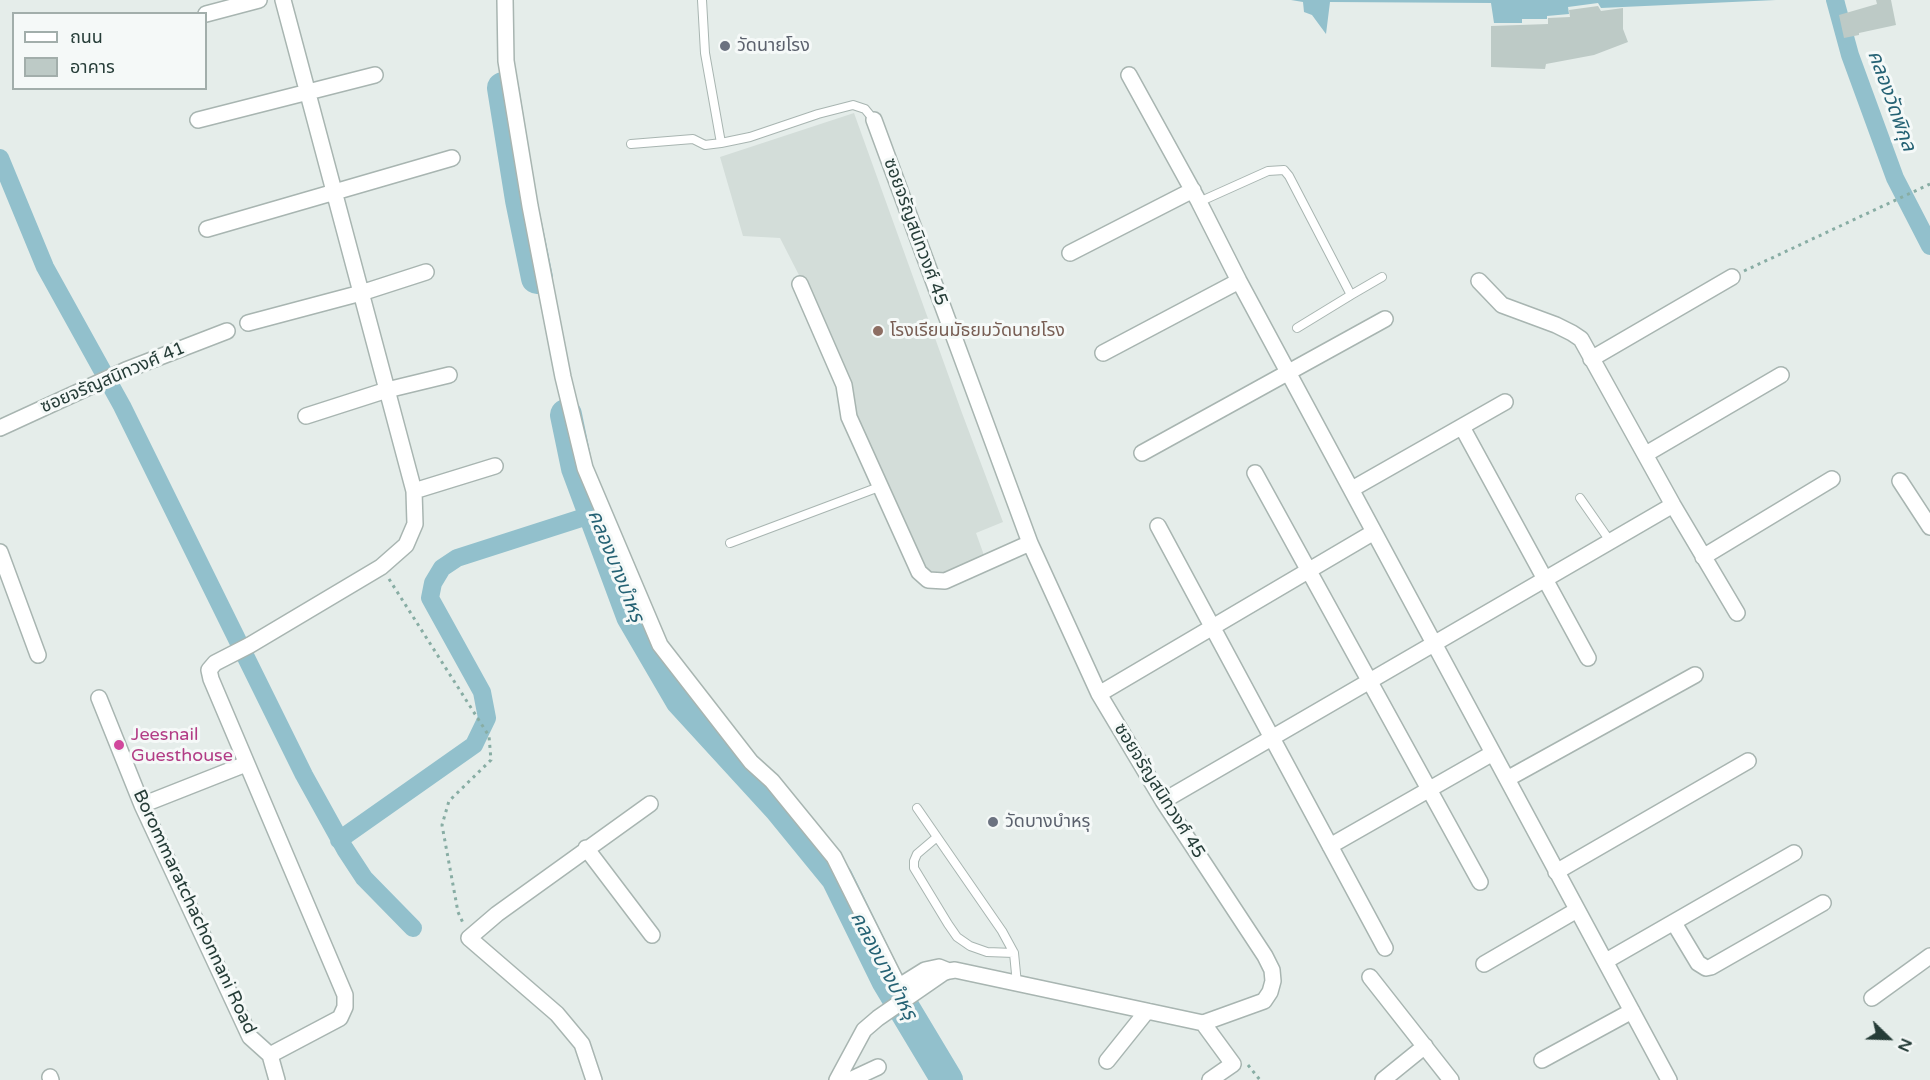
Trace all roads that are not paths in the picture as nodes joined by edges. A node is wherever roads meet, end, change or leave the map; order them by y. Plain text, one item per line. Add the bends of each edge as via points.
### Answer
1 (259, 0) edge
2 (283, 0) edge
3 (505, 0) edge
4 (702, 0) edge
5 (207, 14) edge
6 (375, 75) dead end
7 (1129, 75) dead end
8 (308, 93) junction
9 (198, 120) dead end
10 (874, 120) joint
11 (721, 143) junction
12 (631, 144) dead end
13 (452, 158) dead end
14 (334, 192) junction
15 (1196, 196) junction
16 (207, 229) dead end
17 (1070, 253) dead end
18 (426, 272) dead end
19 (1382, 276) dead end
20 (1732, 276) road end
21 (1239, 281) junction
22 (1479, 281) dead end
23 (800, 284) dead end
24 (361, 293) junction
25 (1351, 295) junction
26 (1385, 319) dead end
27 (248, 323) dead end
28 (1297, 328) dead end
29 (227, 331) dead end
30 (1103, 353) dead end
31 (1591, 359) junction
32 (1289, 371) junction
33 (449, 375) dead end
34 (1781, 375) dead end
35 (387, 390) junction
36 (1505, 402) dead end
37 (306, 416) dead end
38 (1462, 427) junction
39 (0, 428) edge
40 (1142, 453) dead end
41 (1646, 454) junction
42 (495, 466) dead end
43 (1255, 473) dead end
44 (1832, 479) dead end
45 (1900, 481) dead end
46 (879, 487) junction
47 (1352, 489) junction
48 (414, 491) junction
49 (1580, 498) dead end
50 (1673, 505) junction
51 (1158, 526) dead end
52 (1930, 527) edge
53 (1374, 532) junction
54 (1610, 541) junction
55 (729, 543) dead end
56 (1030, 543) junction
57 (0, 552) edge
58 (1703, 557) junction
59 (1309, 571) junction
60 (1545, 579) junction
61 (1737, 613) dead end
62 (1212, 627) junction
63 (1434, 644) junction
64 (38, 655) dead end
65 (1588, 658) dead end
66 (1695, 675) dead end
67 (1370, 682) junction
68 (1099, 693) junction
69 (99, 698) dead end
70 (1271, 737) junction
71 (1493, 753) junction
72 (1748, 761) dead end
73 (246, 764) junction
74 (1507, 779) junction
75 (1429, 789) junction
76 (1163, 801) junction
77 (650, 804) dead end
78 (142, 805) junction
79 (917, 808) dead end
80 (938, 837) junction
81 (1330, 846) junction
82 (586, 848) junction
83 (1794, 854) dead end
84 (1557, 872) junction
85 (1480, 882) dead end
86 (1823, 903) dead end
87 (1577, 910) junction
88 (1674, 923) junction
89 (652, 935) dead end
90 (1385, 948) dead end
91 (1014, 953) junction
92 (1930, 956) edge
93 (1606, 961) junction
94 (1484, 964) dead end
95 (946, 972) junction
96 (1370, 977) dead end
97 (1017, 984) junction
98 (1872, 998) dead end
99 (1147, 1011) junction
100 (1632, 1011) junction
101 (1203, 1023) junction
102 (1425, 1046) junction
103 (270, 1055) junction
104 (1542, 1060) dead end
105 (1107, 1061) dead end
106 (878, 1067) dead end
107 (277, 1080) edge
108 (594, 1080) edge
109 (837, 1080) edge
110 (850, 1080) edge
111 (1210, 1080) edge
112 (1383, 1080) edge
113 (1451, 1080) edge
114 (1669, 1080) edge

1 - 5 street
2 - 8 street
3 - 95 street via 506,61 563,377 585,468 660,645 750,762 772,781 834,857 897,983 901,985 924,970 939,966
4 - 11 lane via 705,53
6 - 8 street
7 - 15 street
8 - 9 street
8 - 14 street
10 - 11 lane via 865,109 853,105
10 - 56 street, ซอยจรัญสนิทวงศ์ 45
11 - 12 lane via 705,145 693,139
13 - 14 street
14 - 16 street
14 - 24 street
15 - 17 street
15 - 21 street
15 - 25 lane via 1268,171 1284,170
18 - 24 street
19 - 25 lane
20 - 31 street
21 - 30 street
21 - 32 street
22 - 31 street via 1502,305 1581,339
23 - 46 street via 844,385 849,417
24 - 27 street
24 - 35 street
25 - 28 lane
26 - 32 street
29 - 39 street, ซอยจรัญสนิทวงศ์ 41 via 126,370
31 - 41 street
32 - 40 street
32 - 47 street
33 - 35 street
34 - 41 street
35 - 37 street
35 - 48 street
36 - 38 street
38 - 47 street
38 - 60 street
41 - 50 street
42 - 48 street
43 - 59 street
44 - 58 street
45 - 52 street
46 - 55 lane
46 - 56 street via 919,572 928,580 945,581
47 - 53 street
48 - 73 street via 415,524 411,536 381,567 209,670
49 - 54 lane
50 - 54 street
50 - 58 street
51 - 62 street
53 - 59 street
53 - 63 street
54 - 60 street
56 - 68 street, ซอยจรัญสนิทวงศ์ 45
57 - 64 street
58 - 61 street
59 - 62 street
59 - 67 street
60 - 63 street
60 - 65 street
62 - 68 street
62 - 70 street
63 - 67 street
63 - 71 street
66 - 74 street
67 - 70 street
67 - 75 street
68 - 76 street, ซอยจรัญสนิทวงศ์ 45
69 - 78 street, Borommaratchachonnani Road
70 - 76 street
70 - 81 street
71 - 74 street
71 - 75 street
72 - 84 street
73 - 78 street
73 - 103 street via 345,996 340,1018
74 - 84 street
75 - 81 street
75 - 85 street
76 - 101 street, ซอยจรัญสนิทวงศ์ 45 via 1272,970 1273,981 1264,1001
77 - 82 street
78 - 103 street, Borommaratchachonnani Road via 250,1037
79 - 80 lane
80 - 91 lane
80 - 91 lane via 917,854 914,868 948,924 970,946 987,952
81 - 90 street
82 - 89 street
82 - 108 street via 469,938 557,1014 582,1044
83 - 88 street
84 - 87 street
86 - 88 street via 1706,968 1698,963
87 - 93 street
87 - 94 street
88 - 93 street
91 - 97 lane
92 - 98 street
93 - 100 street
95 - 97 street via 955,970
95 - 109 street via 864,1030
96 - 102 street
97 - 99 street
99 - 101 street
99 - 105 street
100 - 104 street
100 - 114 street
101 - 111 street via 1233,1064
102 - 112 street
102 - 113 street
103 - 107 street
106 - 110 street

